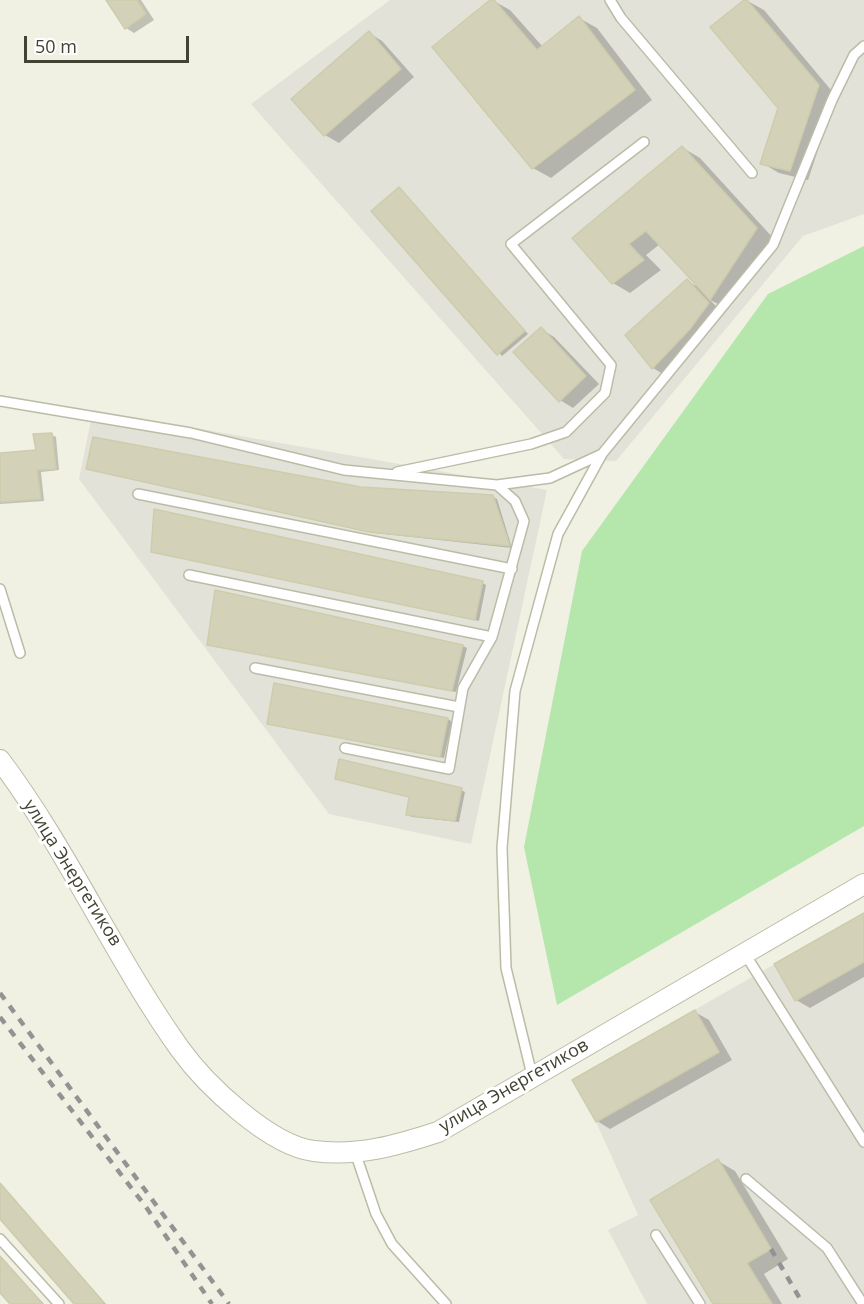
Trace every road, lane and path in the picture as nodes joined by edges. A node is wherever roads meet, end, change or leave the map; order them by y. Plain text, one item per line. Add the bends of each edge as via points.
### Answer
1 (610, 0) edge
2 (864, 46) edge
3 (644, 142) dead end
4 (752, 173) dead end
5 (0, 401) edge
6 (602, 454) junction
7 (389, 474) junction
8 (497, 485) junction
9 (138, 494) dead end
10 (512, 569) junction
11 (189, 575) dead end
12 (0, 589) edge
13 (492, 638) junction
14 (20, 653) dead end
15 (255, 668) dead end
16 (459, 707) junction
17 (345, 748) dead end
18 (0, 760) edge
19 (864, 884) edge
20 (745, 954) junction
21 (532, 1075) junction
22 (864, 1142) edge
23 (354, 1152) junction
24 (746, 1179) dead end
25 (656, 1235) dead end
26 (0, 1239) edge
27 (59, 1304) edge
28 (446, 1304) edge
29 (700, 1304) edge
30 (863, 1304) edge

1 - 4 lane
2 - 6 lane via 854,55 832,100 773,245
3 - 7 lane via 511,244 611,365 605,393 566,432 531,444
5 - 7 lane via 191,433 344,470
6 - 8 lane via 550,478
6 - 21 lane via 558,534 515,691 502,848 506,968
7 - 8 lane
8 - 10 lane via 515,501 524,521
9 - 10 lane
10 - 13 lane
11 - 13 lane
12 - 14 lane
13 - 16 lane via 463,688
15 - 16 lane
16 - 17 lane via 449,769
18 - 23 street, улица Энергетиков via 181,1050 240,1112 285,1143 313,1151
19 - 20 street, улица Энергетиков
20 - 21 street, улица Энергетиков
20 - 22 lane
21 - 23 street, улица Энергетиков via 438,1132 391,1147
23 - 28 lane via 376,1214 392,1244
24 - 30 lane via 827,1248
25 - 29 lane
26 - 27 lane

